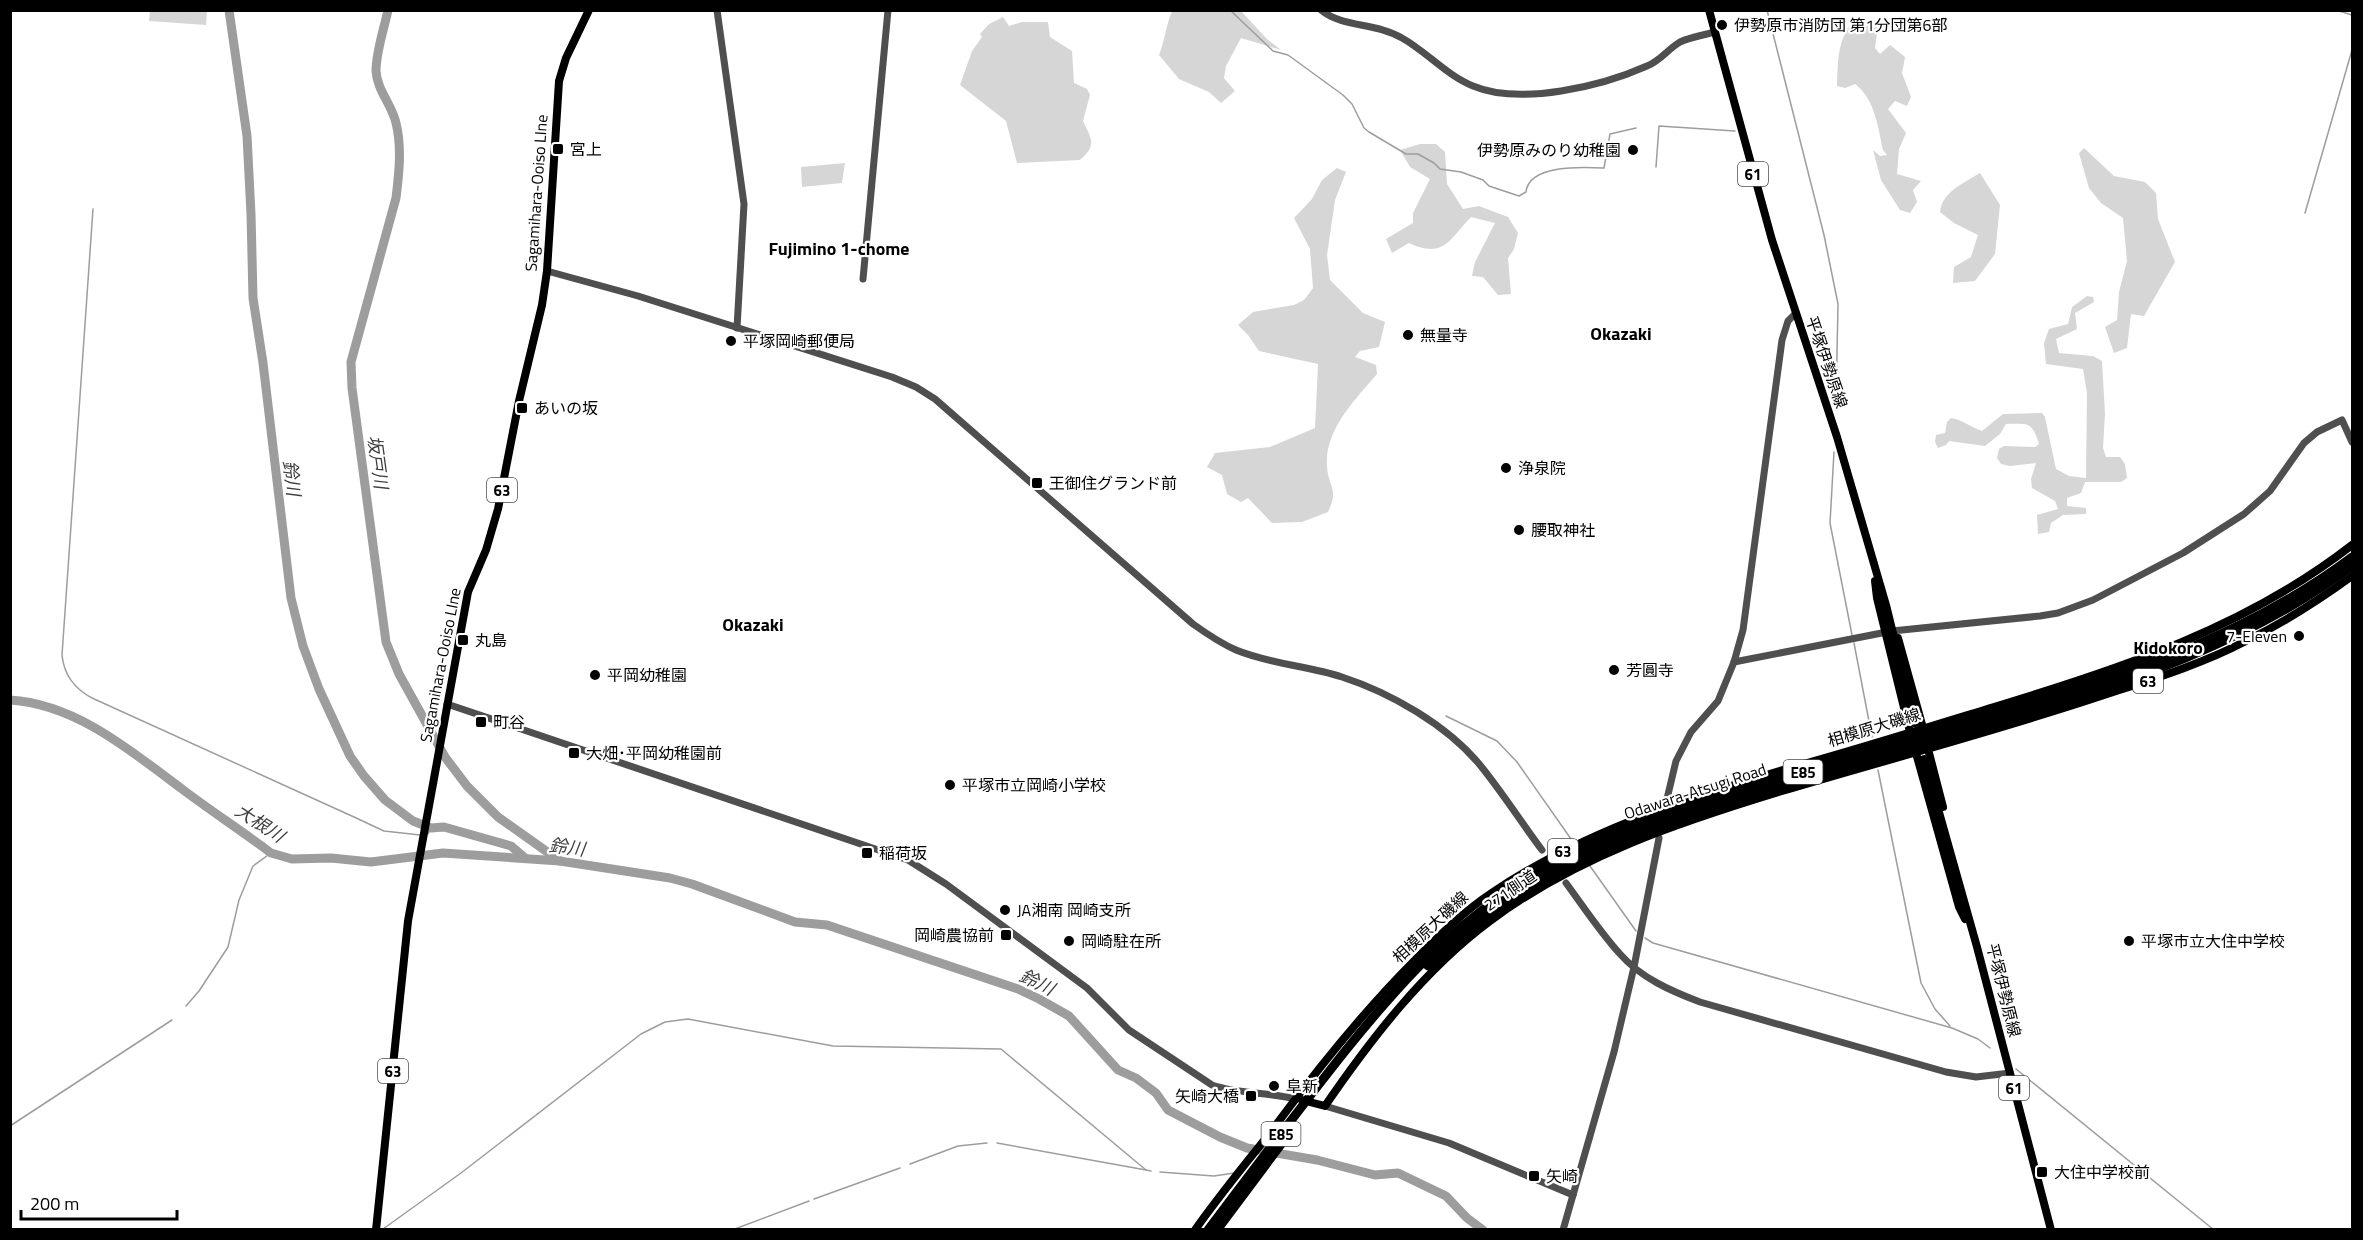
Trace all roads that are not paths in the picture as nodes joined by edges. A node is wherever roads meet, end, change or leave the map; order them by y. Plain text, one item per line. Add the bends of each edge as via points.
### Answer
1 (589, 10) edge
2 (717, 10) edge
3 (888, 10) edge
4 (1320, 10) edge
5 (1709, 10) edge
6 (1715, 32) junction
7 (547, 271) junction
8 (863, 279) dead end
9 (1795, 314) junction
10 (737, 328) junction
11 (2352, 442) edge
12 (2352, 544) edge
13 (2352, 557) edge
14 (2352, 566) edge
15 (2352, 576) edge
16 (1889, 632) junction
17 (1734, 662) junction
18 (447, 704) junction
19 (1919, 726) junction
20 (1910, 732) junction
21 (1928, 749) junction
22 (1916, 753) junction
23 (1924, 759) dead end
24 (1666, 803) dead end
25 (1659, 838) dead end
26 (1542, 850) dead end
27 (1566, 883) dead end
28 (1977, 947) junction
29 (1634, 967) junction
30 (2010, 1073) junction
31 (1320, 1088) junction
32 (1295, 1099) junction
33 (1324, 1106) junction
34 (1248, 1182) junction
35 (1573, 1196) junction
36 (376, 1230) edge
37 (1196, 1230) edge
38 (1208, 1230) edge
39 (1216, 1230) edge
40 (1563, 1230) edge
41 (2051, 1230) edge

1 - 7 main road, Sagamihara-Ooiso LIne / 63 via 559,81
2 - 10 street via 744,204
3 - 8 street
4 - 6 street via 1342,22 1394,33 1475,87 1535,95 1602,83 1657,61 1679,43
5 - 6 main road, 平塚伊勢原線 / 61
6 - 9 main road, 平塚伊勢原線 / 61
7 - 10 street
7 - 18 main road, Sagamihara-Ooiso LIne / 63 via 498,509 468,592
9 - 16 main road, 平塚伊勢原線 / 61 via 1837,438 1872,561 1876,598
9 - 17 street via 1788,321 1782,340 1746,614
10 - 26 street via 892,377 935,399 1216,640 1257,657 1360,683 1440,728 1479,764
11 - 16 street via 2342,420 2317,432 2304,443 2270,491 2244,514 2183,553 2093,600 2040,616
12 - 19 main road, 相模原大磯線 / 63 via 2257,607 2152,656
13 - 31 highway, Odawara-Atsugi Road / E85 via 2263,615 2168,658 2066,693 1665,815 1576,852 1501,896 1445,941 1390,997
14 - 31 highway, Odawara-Atsugi Road / E85 via 2266,621 2170,665 2068,700 1657,825 1581,857 1506,901 1450,945
15 - 21 main road, 63 via 2286,619 2215,655 2159,677
16 - 17 street
16 - 19 main road via 1900,640
16 - 20 main road
17 - 24 street via 1718,701 1691,732 1676,761
18 - 32 street via 908,860 1087,988 1129,1030 1212,1085
18 - 36 main road, Sagamihara-Ooiso LIne / 63 via 408,921
19 - 20 main road, 相模原大磯線 / 63
20 - 32 main road, 相模原大磯線 / 63 via 1671,806 1603,832 1496,889 1454,921 1385,990
21 - 22 main road, 63
21 - 28 main road via 1970,903
22 - 28 main road via 1959,907
22 - 33 main road, 271側道 / 63 via 1726,808 1616,849 1553,880 1490,921 1438,967 1366,1048
23 - 28 main road, 平塚伊勢原線 / 61
25 - 29 street
27 - 29 street via 1620,955
28 - 30 main road, 平塚伊勢原線 / 61
29 - 30 street via 1665,987 1700,1002 1885,1055 1961,1075
29 - 35 street
30 - 41 main road, 平塚伊勢原線 / 61
31 - 34 highway, Odawara-Atsugi Road / E85
32 - 33 main road
32 - 37 main road, 63
33 - 35 street via 1449,1143
34 - 38 highway, Odawara-Atsugi Road / E85
34 - 39 highway, Odawara-Atsugi Road / E85
35 - 40 street

